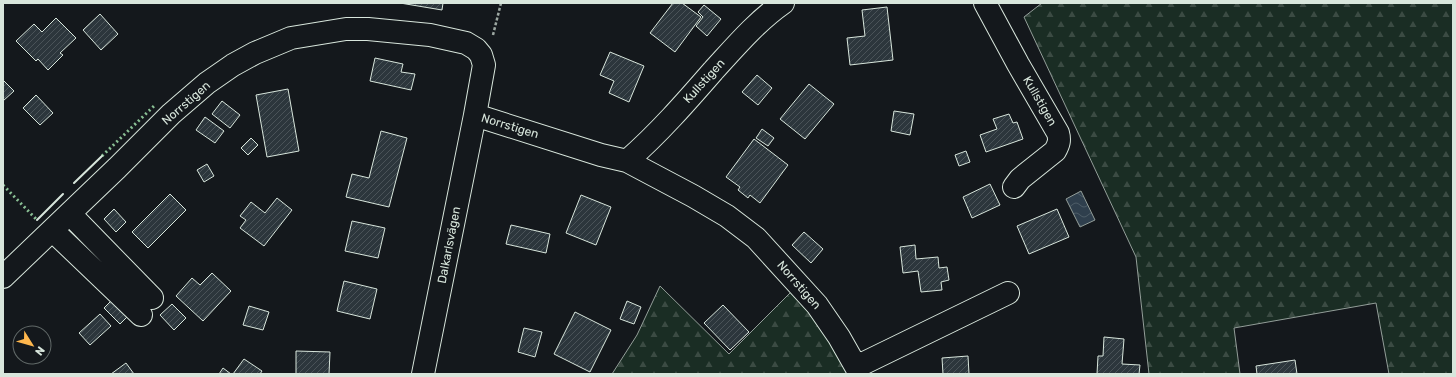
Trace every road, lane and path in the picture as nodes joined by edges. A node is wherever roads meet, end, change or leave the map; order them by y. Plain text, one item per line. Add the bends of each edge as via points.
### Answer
1 (783, 3) edge
2 (985, 3) edge
3 (475, 115) junction
4 (627, 161) junction
5 (1014, 187) dead end
6 (70, 214) junction
7 (52, 230) junction
8 (3, 277) edge
9 (1008, 293) dead end
10 (858, 371) edge
11 (423, 374) edge

1 - 4 street, Kullstigen via 742,40 669,121
2 - 5 street, Kullstigen via 1060,138 1055,151 1020,179
3 - 4 street, Norrstigen
3 - 6 street, Norrstigen via 484,65 481,55 466,43 430,35 368,29 346,29 291,38 255,53 207,83 171,114
3 - 11 street, Dalkarlsvägen
4 - 10 street, Norrstigen via 687,192 727,216 756,238 817,305
6 - 7 street, Norrstigen
6 - 7 street via 146,307
7 - 8 street, Norrstigen
9 - 10 street, Norrstigen

